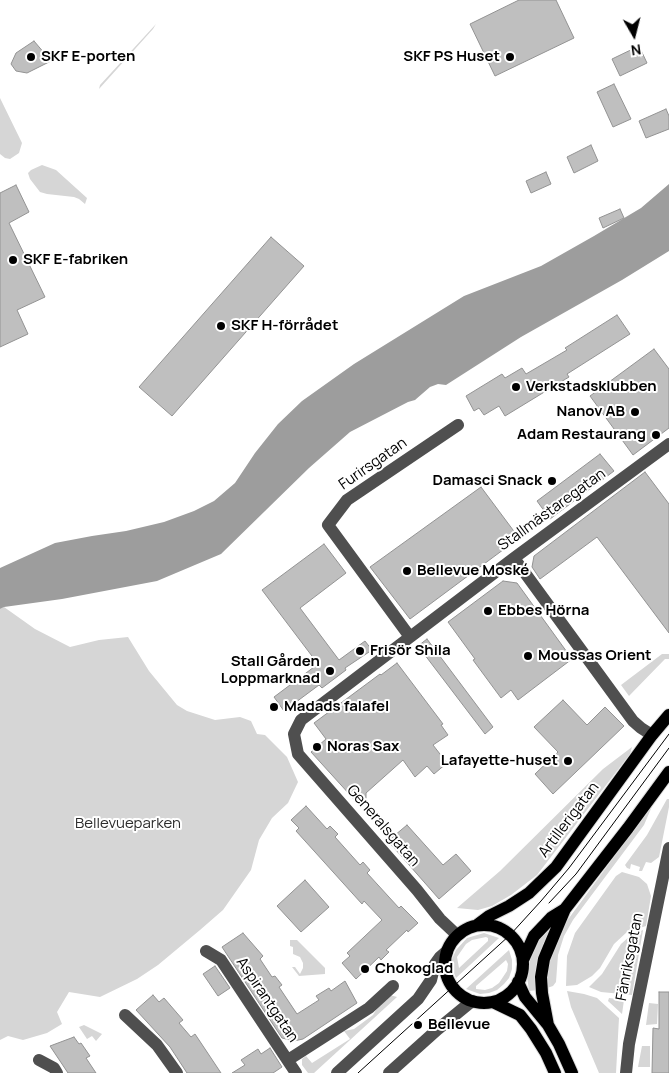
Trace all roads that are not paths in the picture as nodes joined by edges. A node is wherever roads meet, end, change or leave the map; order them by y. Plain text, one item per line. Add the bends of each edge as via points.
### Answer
1 (458, 425) dead end
2 (669, 444) edge
3 (514, 558) junction
4 (410, 637) junction
5 (669, 715) edge
6 (294, 734) joint
7 (652, 735) junction
8 (669, 772) edge
9 (669, 848) edge
10 (565, 909) junction
11 (477, 926) junction
12 (457, 935) junction
13 (447, 950) junction
14 (206, 951) dead end
15 (523, 960) junction
16 (518, 982) junction
17 (393, 986) dead end
18 (472, 1001) junction
19 (494, 1002) junction
20 (125, 1015) dead end
21 (548, 1025) junction
22 (39, 1060) dead end
23 (288, 1060) junction
24 (57, 1073) edge
25 (177, 1073) edge
26 (296, 1073) edge
27 (337, 1073) edge
28 (389, 1073) edge
29 (555, 1073) edge
30 (572, 1073) edge
31 (626, 1073) edge

1 - 4 street, Furirsgatan via 347,500 328,525
2 - 3 street, Stallmästaregatan
3 - 4 street, Stallmästaregatan
3 - 7 street via 633,720
4 - 6 street, Stallmästaregatan via 301,720
5 - 7 main road, Artillerigatan
6 - 12 street, Generalsgatan via 298,754
7 - 11 main road, Artillerigatan via 556,866 529,893
8 - 10 main road
9 - 31 street, Fänriksgatan
10 - 15 main road via 552,916 534,936
10 - 21 main road via 544,959 541,977
11 - 12 main road, Artillerigatan
11 - 15 main road via 490,925 506,932 517,943
12 - 13 main road
13 - 18 main road via 444,967 449,982 460,995
13 - 27 street via 435,964 431,980 418,999
14 - 23 street, Aspirantgatan via 221,960
15 - 16 main road
16 - 19 main road via 508,994
16 - 21 main road via 525,997
17 - 23 street via 369,1008
18 - 19 main road
18 - 28 street
19 - 29 main road via 520,1015 546,1053
20 - 25 street via 157,1046
21 - 30 main road
22 - 24 street
23 - 26 street, Aspirantgatan

